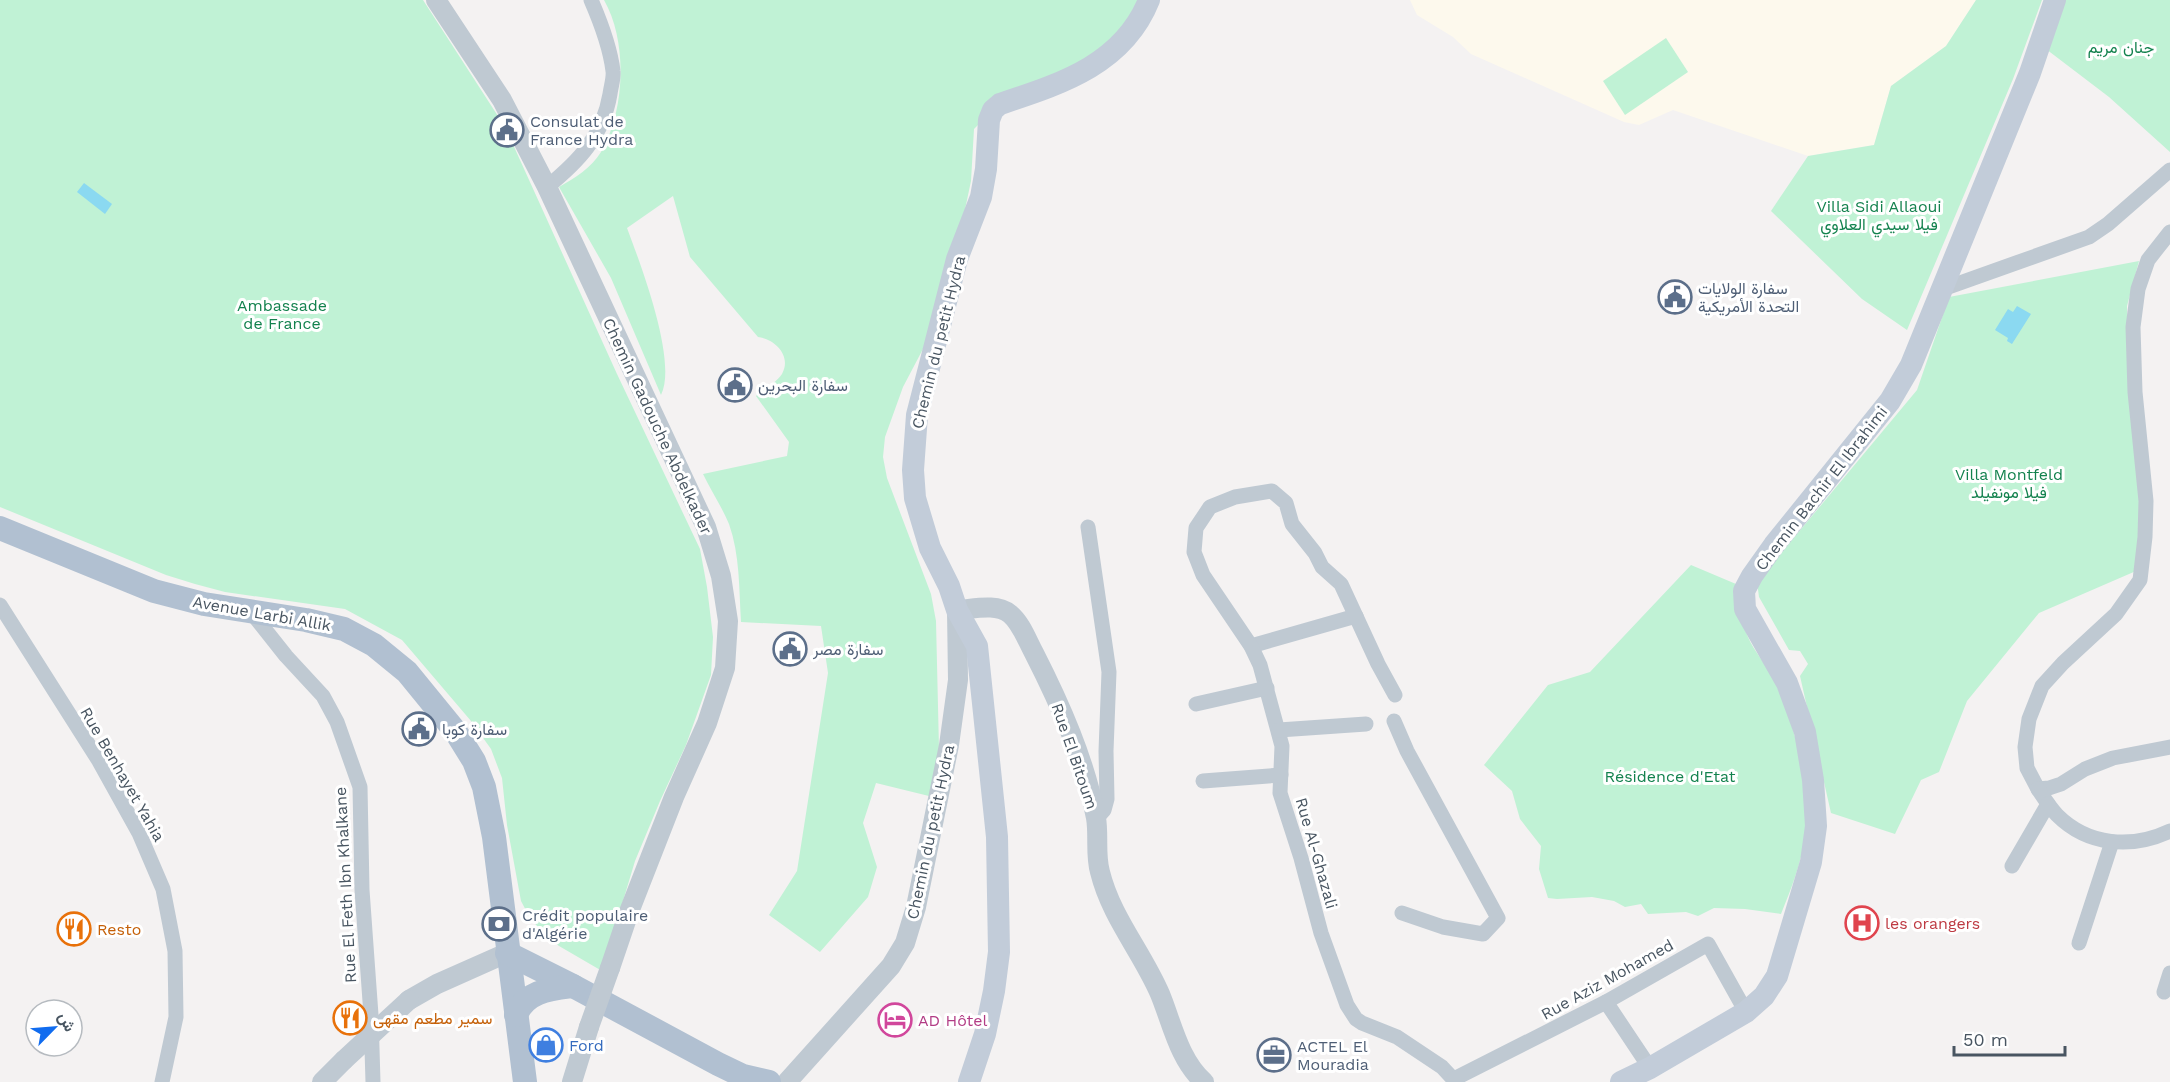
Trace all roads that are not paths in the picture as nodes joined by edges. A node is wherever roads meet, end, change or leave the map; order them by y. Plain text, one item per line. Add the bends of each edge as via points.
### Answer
1 (436, 0) edge
2 (591, 0) edge
3 (1149, 0) edge
4 (2055, 0) edge
5 (2170, 170) edge
6 (547, 187) junction
7 (2170, 232) edge
8 (1943, 289) junction
9 (1088, 527) dead end
10 (0, 528) edge
11 (0, 605) edge
12 (957, 610) junction
13 (251, 612) junction
14 (1356, 616) junction
15 (1251, 646) junction
16 (1267, 688) junction
17 (1395, 695) dead end
18 (1196, 704) dead end
19 (1394, 720) dead end
20 (1366, 723) dead end
21 (1279, 730) junction
22 (2170, 747) edge
23 (1281, 775) junction
24 (1203, 781) dead end
25 (2038, 789) junction
26 (2048, 804) junction
27 (1096, 819) junction
28 (2170, 831) edge
29 (2112, 842) junction
30 (2012, 867) dead end
31 (503, 906) junction
32 (1402, 913) dead end
33 (2079, 943) dead end
34 (509, 963) junction
35 (2170, 973) edge
36 (573, 986) junction
37 (2164, 992) dead end
38 (1606, 1002) junction
39 (1746, 1012) junction
40 (516, 1015) junction
41 (813, 1053) junction
42 (1650, 1068) junction
43 (744, 1079) edge
44 (1455, 1081) edge
45 (162, 1082) edge
46 (322, 1082) edge
47 (373, 1082) edge
48 (525, 1082) edge
49 (572, 1082) edge
50 (769, 1082) edge
51 (787, 1082) edge
52 (806, 1082) edge
53 (969, 1082) edge
54 (1204, 1082) edge
55 (1621, 1082) edge

1 - 6 street, Chemin Gadouche Abdelkader via 502,100
2 - 6 street via 604,30 614,73 607,113 586,152
3 - 12 main road, Chemin du petit Hydra via 1120,46 1100,62 1070,78 1000,104 989,120 981,197 957,259 917,415 913,470 915,498 930,548
4 - 8 main road, Chemin Bachir El Ibrahimi via 2030,73
5 - 8 street via 2089,237
6 - 49 street, Chemin Gadouche Abdelkader, bridge via 706,527 721,576 728,621 724,668 707,723 628,912
7 - 25 street via 2148,260 2138,289 2133,327 2146,501 2140,580 2116,614 2042,686 2029,719 2025,747 2026,768
8 - 39 main road, Chemin Bachir El Ibrahimi via 1911,365 1890,400 1774,545 1744,591 1745,609 1786,683 1805,732 1816,826 1811,862 1777,976 1764,996
9 - 27 street via 1109,672 1107,799
10 - 13 main road, Avenue Larbi Allik via 154,591
11 - 45 street, Rue Benhayet Yahia via 99,761 139,833 163,889 175,951 176,1017
12 - 27 street, Rue El Bitoum via 996,608 1016,620 1070,733
12 - 41 street, Chemin du petit Hydra via 958,680 949,746 905,943 891,966
12 - 53 main road via 977,646 997,837 999,952 985,1034
13 - 31 main road, Avenue Larbi Allik via 344,629 374,645 407,672 456,732 474,761 484,787 494,837
13 - 47 street, Rue El Feth Ibn Khalkane via 323,696 337,722 360,787
14 - 15 street
14 - 15 street, Rue Al-Ghazali via 1341,584 1322,567 1292,524 1286,503 1272,491 1235,497 1210,507 1196,528 1194,552 1203,575
14 - 17 street, Rue Al-Ghazali
15 - 16 street, Rue Al-Ghazali
16 - 18 street
16 - 21 street, Rue Al-Ghazali
19 - 32 street via 1498,918 1483,934 1443,927
20 - 21 street
21 - 23 street, Rue Al-Ghazali
22 - 25 street via 2113,758 2061,784
23 - 24 street
23 - 44 street, Rue Al-Ghazali via 1280,793 1321,933 1347,1005 1356,1019 1397,1037 1442,1067
25 - 26 street
26 - 29 street via 2080,831
26 - 30 street
27 - 54 street, Rue El Bitoum via 1099,871 1116,915 1152,976 1182,1052
28 - 29 street via 2135,843
29 - 33 street
31 - 34 main road, Avenue Larbi Allik
31 - 36 main road via 522,941
34 - 36 main road
34 - 40 main road
34 - 46 street, bridge via 455,977 409,1000
35 - 37 street
36 - 40 main road via 544,990 520,1005
36 - 43 main road
38 - 39 street, Rue Aziz Mohamed via 1708,944
38 - 42 street
38 - 44 street, Rue Aziz Mohamed
39 - 42 main road, Chemin Bachir El Ibrahimi
40 - 48 main road
41 - 51 street, Chemin du petit Hydra
41 - 52 street
42 - 55 main road, Chemin Bachir El Ibrahimi
43 - 50 main road

